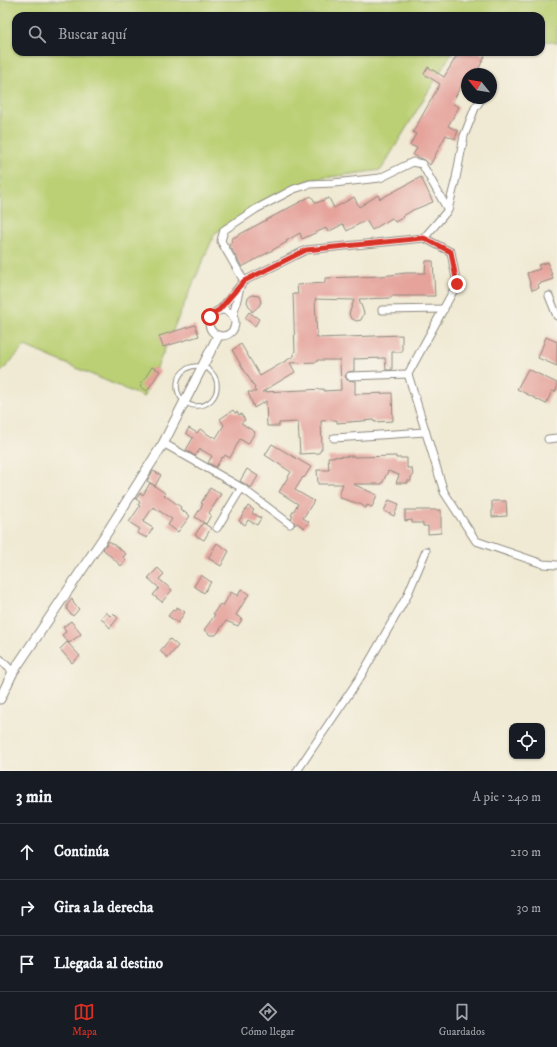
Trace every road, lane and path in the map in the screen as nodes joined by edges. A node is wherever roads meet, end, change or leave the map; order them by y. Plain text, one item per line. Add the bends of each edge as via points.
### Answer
1 (478, 104) edge
2 (448, 210) junction
3 (424, 238) junction
4 (242, 284) junction
5 (549, 296) dead end
6 (444, 309) junction
7 (219, 310) junction
8 (382, 310) dead end
9 (232, 316) junction
10 (557, 316) edge
11 (218, 336) junction
12 (202, 368) junction
13 (408, 374) junction
14 (350, 376) dead end
15 (184, 402) junction
16 (425, 432) junction
17 (334, 438) dead end
18 (557, 438) edge
19 (548, 440) dead end
20 (163, 443) junction
21 (242, 488) junction
22 (290, 524) dead end
23 (217, 528) dead end
24 (426, 551) dead end
25 (557, 565) edge
26 (0, 659) edge
27 (13, 672) junction
28 (0, 699) edge
29 (297, 771) edge

1 - 2 street via 464,136
2 - 3 street
2 - 4 street via 422,164 413,162 380,178 310,184 294,189 224,230 221,241
3 - 4 street via 306,250
3 - 6 street via 451,252 457,284
4 - 7 street
4 - 9 street
5 - 10 street
6 - 8 street
6 - 13 street
7 - 9 street via 226,311
7 - 11 street via 210,317 208,325 211,332
9 - 11 street via 235,324 232,331 226,336
11 - 12 street
12 - 15 street
12 - 15 lane via 188,368 179,377 176,389
12 - 15 lane via 207,368 216,379 216,393 213,399 201,407 187,405
13 - 14 street
13 - 16 street
15 - 20 street
16 - 17 street
16 - 25 street via 444,492 476,541 543,564
18 - 19 street
20 - 21 street
20 - 27 street via 110,528
21 - 22 street
21 - 23 street
24 - 29 street via 407,596 361,676
26 - 27 street
27 - 28 street

